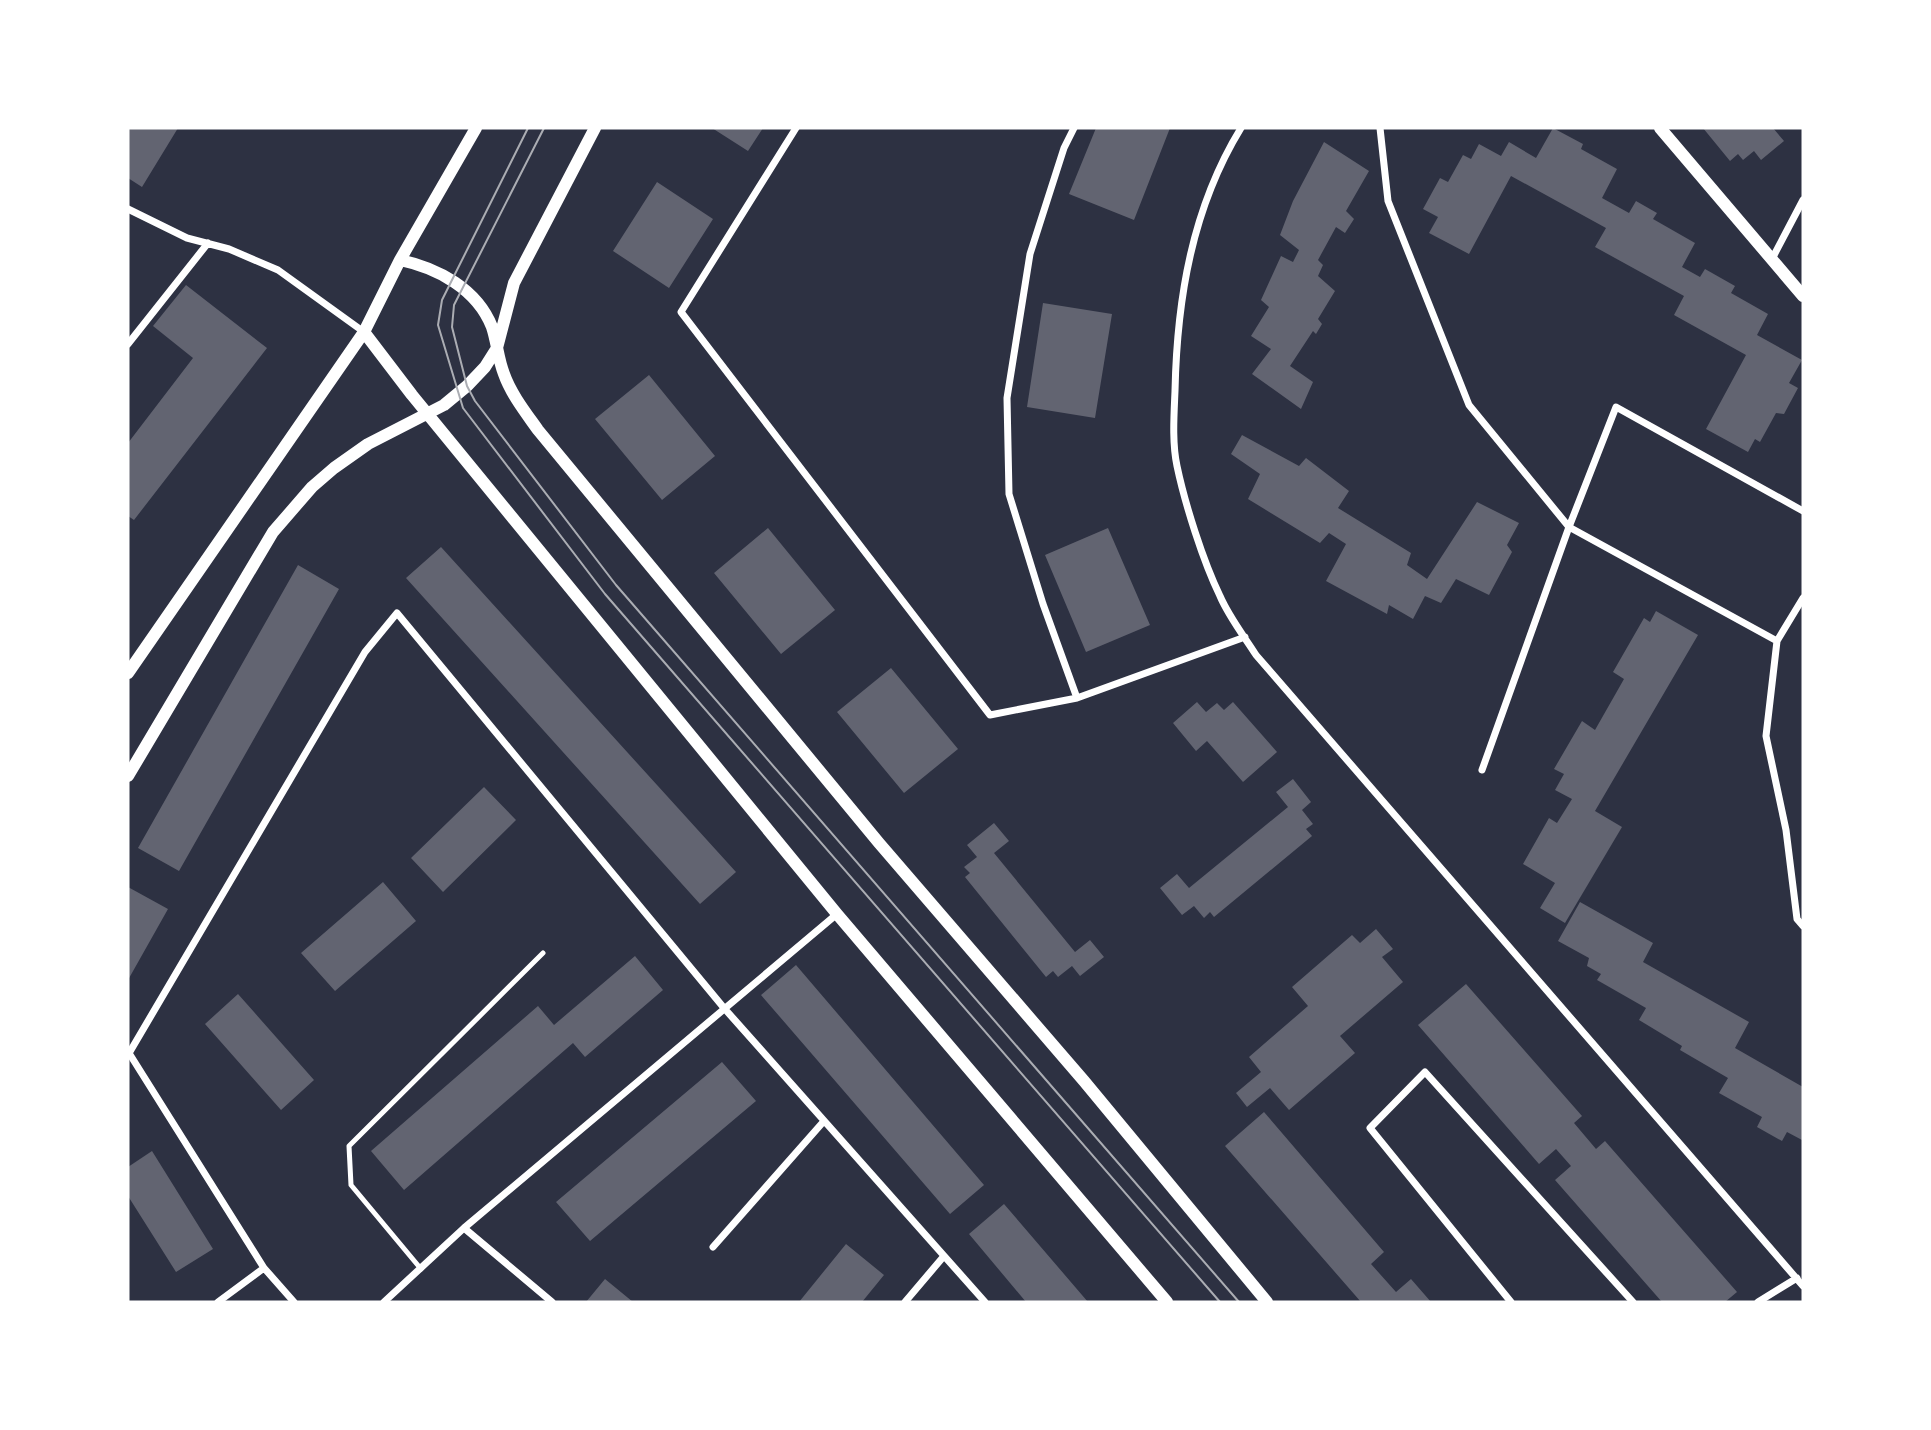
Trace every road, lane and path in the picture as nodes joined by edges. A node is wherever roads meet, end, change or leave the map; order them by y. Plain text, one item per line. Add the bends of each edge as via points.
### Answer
1 (476, 128) edge
2 (595, 128) edge
3 (796, 128) edge
4 (1074, 128) edge
5 (1241, 128) edge
6 (1380, 128) edge
7 (1660, 128) edge
8 (1803, 200) edge
9 (128, 209) edge
10 (208, 243) junction
11 (1772, 259) junction
12 (400, 260) junction
13 (1803, 296) edge
14 (365, 332) junction
15 (128, 344) edge
16 (497, 348) junction
17 (429, 414) junction
18 (1803, 511) edge
19 (1569, 527) junction
20 (1803, 598) edge
21 (1245, 637) junction
22 (1777, 641) junction
23 (128, 673) edge
24 (1077, 698) junction
25 (1482, 770) dead end
26 (128, 776) edge
27 (836, 914) junction
28 (1803, 926) edge
29 (543, 953) dead end
30 (724, 1009) junction
31 (128, 1054) edge
32 (824, 1121) junction
33 (464, 1228) junction
34 (713, 1247) dead end
35 (944, 1256) junction
36 (264, 1268) junction
37 (421, 1269) junction
38 (1797, 1278) junction
39 (1803, 1286) edge
40 (218, 1302) edge
41 (295, 1302) edge
42 (384, 1302) edge
43 (552, 1302) edge
44 (905, 1302) edge
45 (985, 1302) edge
46 (1167, 1302) edge
47 (1266, 1302) edge
48 (1511, 1302) edge
49 (1633, 1302) edge
50 (1758, 1302) edge

1 - 12 street
2 - 16 street via 514,283
3 - 24 street via 681,312 990,715
4 - 24 street via 1030,254 1007,398 1009,494
5 - 21 street via 1213,179 1198,220 1176,337 1174,406 1176,463 1195,529 1220,597
6 - 19 street via 1388,201 1469,405
7 - 11 street
8 - 11 street
9 - 10 street via 187,238
10 - 14 street via 278,270
10 - 15 street
11 - 13 street
12 - 14 street
12 - 16 street via 436,272 475,298 485,311
14 - 17 street
14 - 23 street
16 - 17 street via 467,386
16 - 47 street via 504,376 538,430
17 - 26 street via 368,444 334,468 292,509 273,532
17 - 27 street
18 - 19 street via 1616,407
19 - 22 street
19 - 25 street
20 - 22 street
21 - 24 street
21 - 38 street via 1265,666
22 - 28 street via 1766,736 1786,830 1797,919
27 - 30 street
27 - 46 street
29 - 37 lane via 349,1146 351,1185
30 - 31 street via 397,613 365,652
30 - 32 street
30 - 33 street
31 - 36 street
32 - 34 street
32 - 35 street
33 - 37 street
33 - 43 street
35 - 44 street
35 - 45 street
36 - 40 street
36 - 41 street
37 - 42 street
38 - 39 street
38 - 50 street
48 - 49 street via 1370,1128 1425,1072

